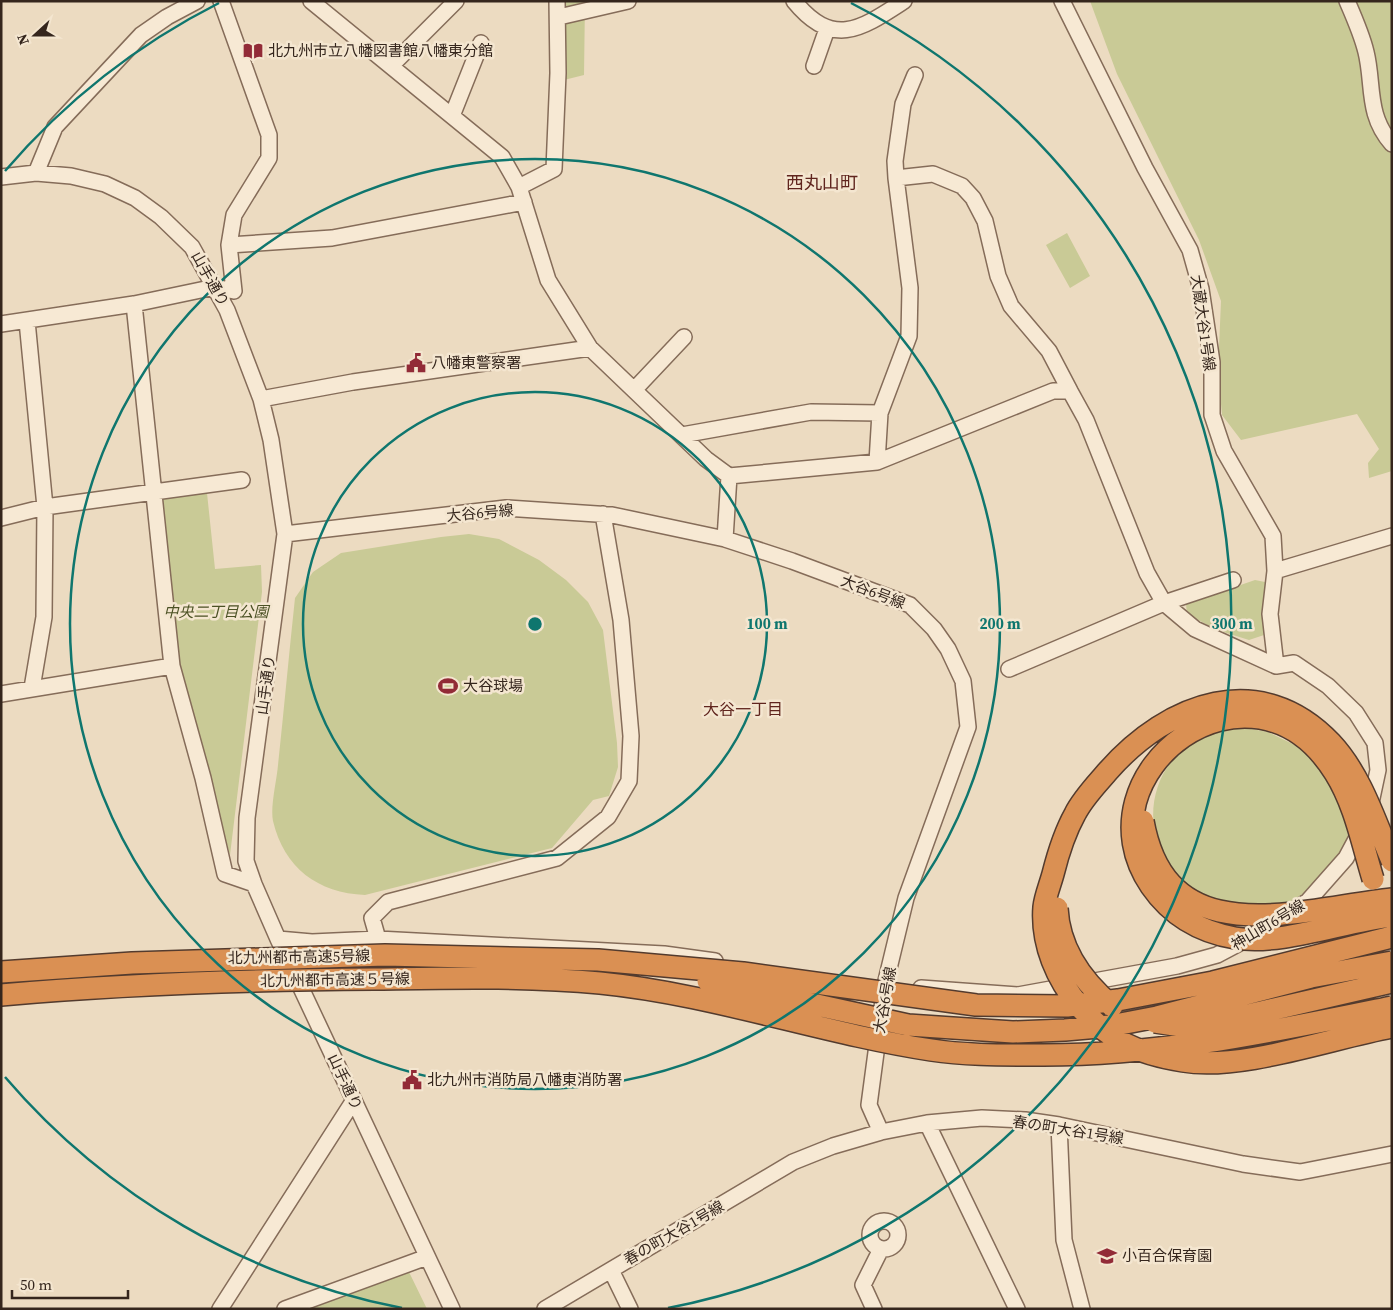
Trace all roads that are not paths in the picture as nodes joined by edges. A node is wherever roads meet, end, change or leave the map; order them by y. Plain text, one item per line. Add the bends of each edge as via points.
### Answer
1 (197, 1) edge
2 (221, 1) edge
3 (311, 1) edge
4 (456, 1) edge
5 (557, 1) edge
6 (628, 1) edge
7 (794, 1) edge
8 (904, 1) edge
9 (1062, 1) edge
10 (1347, 1) edge
11 (559, 17) junction
12 (827, 29) junction
13 (481, 43) dead end
14 (391, 66) junction
15 (814, 66) dead end
16 (915, 75) dead end
17 (452, 116) junction
18 (1392, 144) edge
19 (36, 173) junction
20 (1, 177) edge
21 (896, 178) junction
22 (519, 187) junction
23 (524, 202) junction
24 (229, 244) junction
25 (215, 287) junction
26 (134, 304) junction
27 (27, 321) junction
28 (1, 324) edge
29 (684, 337) dead end
30 (590, 348) junction
31 (634, 390) junction
32 (1070, 390) junction
33 (260, 399) junction
34 (880, 412) junction
35 (682, 435) junction
36 (877, 462) junction
37 (729, 476) junction
38 (242, 480) dead end
39 (152, 492) junction
40 (45, 507) junction
41 (603, 514) junction
42 (1, 518) edge
43 (285, 534) junction
44 (1392, 536) edge
45 (725, 539) junction
46 (1275, 571) junction
47 (1233, 580) dead end
48 (1164, 603) junction
49 (172, 666) junction
50 (1276, 666) junction
51 (1009, 669) dead end
52 (32, 688) junction
53 (1, 694) edge
54 (1157, 761) junction
55 (1057, 858) junction
56 (1392, 861) edge
57 (1373, 880) dead end
58 (254, 884) junction
59 (1392, 899) edge
60 (1392, 916) edge
61 (1392, 937) edge
62 (278, 939) junction
63 (378, 939) junction
64 (598, 960) junction
65 (1392, 962) edge
66 (1, 972) edge
67 (1392, 982) edge
68 (885, 985) junction
69 (1, 995) edge
70 (1392, 1007) edge
71 (1392, 1027) edge
72 (354, 1100) junction
73 (927, 1123) junction
74 (1059, 1126) junction
75 (881, 1132) junction
76 (1392, 1154) edge
77 (881, 1249) dead end
78 (427, 1257) junction
79 (611, 1270) junction
80 (220, 1309) edge
81 (285, 1309) edge
82 (452, 1309) edge
83 (545, 1309) edge
84 (630, 1309) edge
85 (874, 1309) edge
86 (1017, 1309) edge
87 (1082, 1309) edge

1 - 19 street via 141,36 55,127
2 - 24 street via 269,135 269,158 234,215
3 - 14 street
4 - 14 street
5 - 11 street
6 - 11 street
7 - 12 street via 808,18
8 - 12 street via 867,25 845,30
9 - 46 street, 大蔵大谷1号線 via 1145,168 1190,250 1201,289 1212,362 1212,415 1224,451 1273,536
10 - 18 street via 1366,53 1370,97 1383,134
11 - 22 street via 554,169
12 - 15 street
13 - 17 street
14 - 17 street
16 - 21 street via 903,104 895,161
17 - 22 street via 502,157
19 - 20 street, 山手通り
19 - 25 street, 山手通り via 71,176 105,184 134,198 161,217 192,247
21 - 32 street via 933,174 962,186 973,198 986,220 998,276 1011,306 1050,350
21 - 34 street via 910,288 909,336
22 - 23 street
23 - 24 street via 332,238
23 - 30 street via 548,280
24 - 25 street via 234,291
25 - 26 street
25 - 33 street, 山手通り via 227,310
26 - 27 street
26 - 39 street
27 - 28 street
27 - 40 street
29 - 31 street
30 - 31 street
30 - 33 street via 353,382
31 - 35 street
32 - 36 street via 1053,391
32 - 48 street via 1086,420 1148,573
33 - 43 street, 山手通り via 278,475
34 - 35 street via 811,412
34 - 36 street
35 - 37 street
36 - 37 street
37 - 45 street
38 - 39 street
39 - 40 street
39 - 49 street
40 - 42 street
40 - 52 street via 44,617
41 - 43 street, 大谷6号線 via 506,508
41 - 45 street, 大谷6号線
41 - 63 street via 621,620 631,736 629,781 608,817 557,858 388,902 372,918
43 - 58 street, 山手通り via 247,818 246,861
44 - 46 street
45 - 68 street, 大谷6号線 via 910,606 934,629 963,681 968,727 906,898
46 - 50 street via 1270,614
47 - 48 street
48 - 50 street via 1195,629
48 - 51 street
49 - 52 street
49 - 58 street via 225,874
50 - 68 street, 神山町6号線 via 1294,663 1328,686 1356,713 1375,743 1378,770 1368,817 1346,858 1308,902 1266,930 1217,955 1176,966 1018,995
52 - 53 street
54 - 57 highway, bridge via 1180,739 1203,724 1236,717 1277,721 1306,739 1334,772 1354,812
54 - 59 highway, bridge via 1142,815 1147,843 1173,886 1195,903 1220,912 1248,916
54 - 60 highway, bridge via 1136,794 1132,840 1143,875 1160,899 1181,918 1212,933 1255,940
55 - 56 highway, bridge via 1076,812 1122,756 1148,733 1183,713 1238,699 1261,701 1285,710 1330,742 1358,782
55 - 67 highway, bridge via 1059,929 1067,951 1094,991 1113,1007 1133,1017 1173,1025 1205,1025
55 - 71 highway, bridge via 1044,906 1050,956 1059,977 1089,1017 1108,1035 1132,1048 1186,1062 1215,1062 1245,1059
58 - 62 street, 山手通り
61 - 64 highway, bridge via 1176,990 1059,1006 976,1005 743,973
62 - 63 street, 神山町6号線 via 312,942
62 - 72 street, 山手通り
63 - 68 street, 神山町6号線 via 664,954
64 - 65 highway, bridge via 908,1025 1013,1032 1110,1026 1158,1017 1311,977
64 - 66 highway, 北九州都市高速5号線, bridge via 355,956 132,963
68 - 75 street, 大谷6号線 via 869,1105
69 - 70 highway, 北九州都市高速５号線, bridge via 215,982 434,978 599,983 669,994 867,1038 934,1050 993,1055 1123,1054 1191,1046
72 - 78 street, 山手通り
72 - 80 street
73 - 74 street, 春の町大谷1号線 via 982,1118
73 - 75 street, 春の町大谷1号線
73 - 86 street
74 - 76 street, 春の町大谷1号線 via 1243,1164 1300,1172
74 - 87 street via 1064,1240
75 - 79 street, 春の町大谷1号線 via 793,1162
77 - 85 street via 863,1285
78 - 81 street
78 - 82 street, 山手通り
79 - 83 street, 春の町大谷1号線
79 - 84 street

